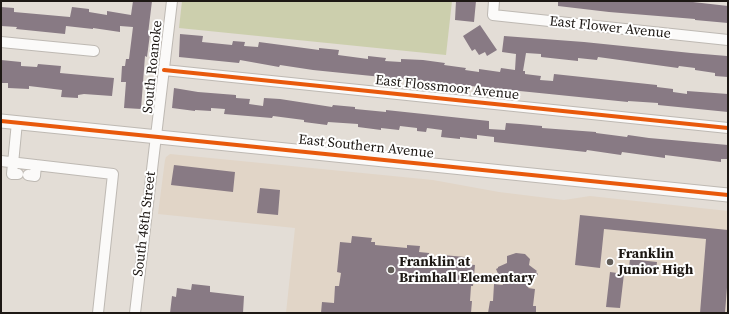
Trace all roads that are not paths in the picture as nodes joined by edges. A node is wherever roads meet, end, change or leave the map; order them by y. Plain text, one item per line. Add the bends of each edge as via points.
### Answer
1 (172, 1) edge
2 (494, 1) edge
3 (728, 40) edge
4 (1, 42) edge
5 (94, 51) dead end
6 (164, 70) junction
7 (1, 121) edge
8 (17, 122) junction
9 (728, 128) edge
10 (156, 136) junction
11 (1, 161) edge
12 (13, 162) junction
13 (36, 165) junction
14 (18, 174) dead end
15 (28, 175) dead end
16 (728, 195) edge
17 (98, 313) edge
18 (135, 313) edge

1 - 6 street, South Roanoke
2 - 3 street, East Flower Avenue via 493,15
4 - 5 street
6 - 9 street, East Flossmoor Avenue
6 - 10 street, South Roanoke
7 - 8 main road, East Southern Avenue
8 - 10 main road, East Southern Avenue
8 - 12 street
10 - 16 main road, East Southern Avenue
10 - 18 street, South 48th Street
11 - 12 street
12 - 13 street
12 - 14 street via 12,174
13 - 15 street via 35,176
13 - 17 street via 113,174

